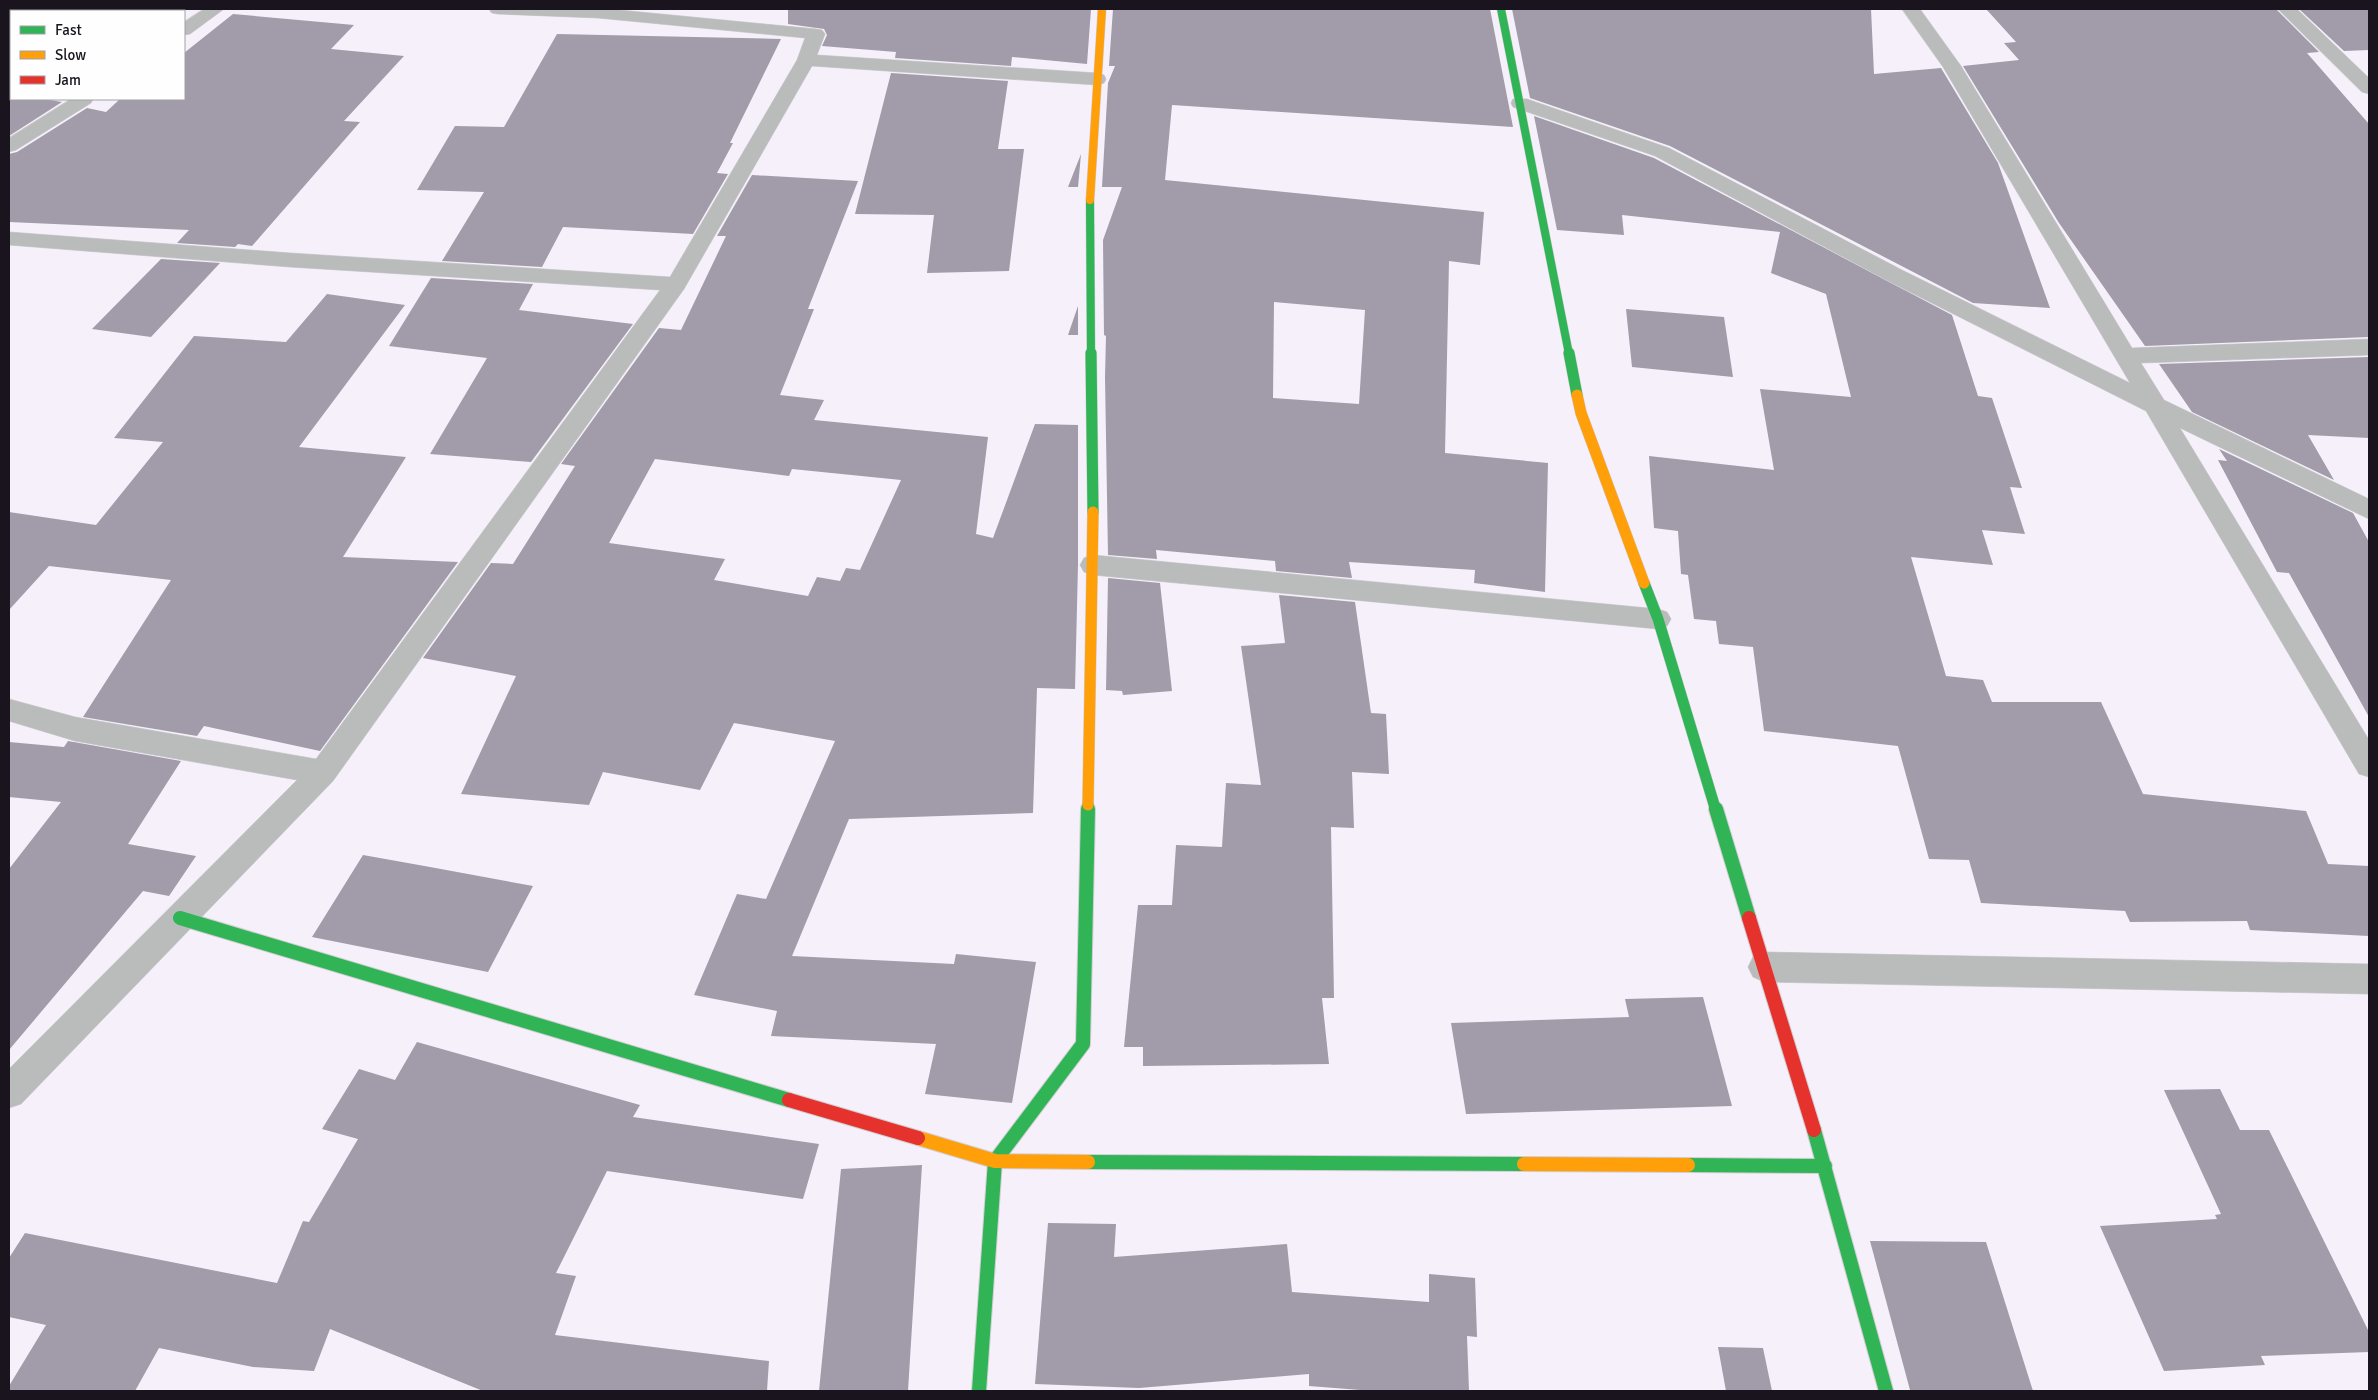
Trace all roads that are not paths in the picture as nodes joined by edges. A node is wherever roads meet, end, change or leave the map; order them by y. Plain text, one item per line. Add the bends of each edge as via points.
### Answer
1 (215, 9) edge
2 (498, 9) edge
3 (1102, 9) edge
4 (1502, 9) edge
5 (1911, 9) edge
6 (2287, 9) edge
7 (185, 29) edge
8 (806, 60) junction
9 (1097, 79) junction
10 (2369, 88) edge
11 (82, 100) edge
12 (1520, 102) junction
13 (9, 146) edge
14 (9, 238) edge
15 (676, 284) junction
16 (2369, 346) edge
17 (2125, 356) junction
18 (2155, 406) junction
19 (2369, 510) edge
20 (1093, 565) junction
21 (1658, 619) junction
22 (9, 710) edge
23 (2369, 766) edge
24 (323, 772) junction
25 (180, 918) junction
26 (1764, 966) junction
27 (2369, 980) edge
28 (9, 1092) edge
29 (994, 1161) junction
30 (1825, 1166) junction
31 (979, 1391) edge
32 (1886, 1391) edge

1 - 7 street
2 - 8 street via 598,13 816,34
3 - 9 street
4 - 12 street
5 - 17 street via 1952,66
6 - 10 street
8 - 9 street
8 - 15 street
9 - 20 street via 1090,188
11 - 13 street
12 - 18 street via 1662,152 1894,275
12 - 21 street via 1581,413
14 - 15 street via 290,260
15 - 24 street
16 - 17 street
17 - 18 street
18 - 19 street
18 - 23 street
20 - 21 street
20 - 29 street via 1083,1044
21 - 26 street
22 - 24 street via 75,729
24 - 25 street
25 - 28 street
25 - 29 street
26 - 27 street
26 - 30 street
29 - 30 street
29 - 31 street
30 - 32 street

